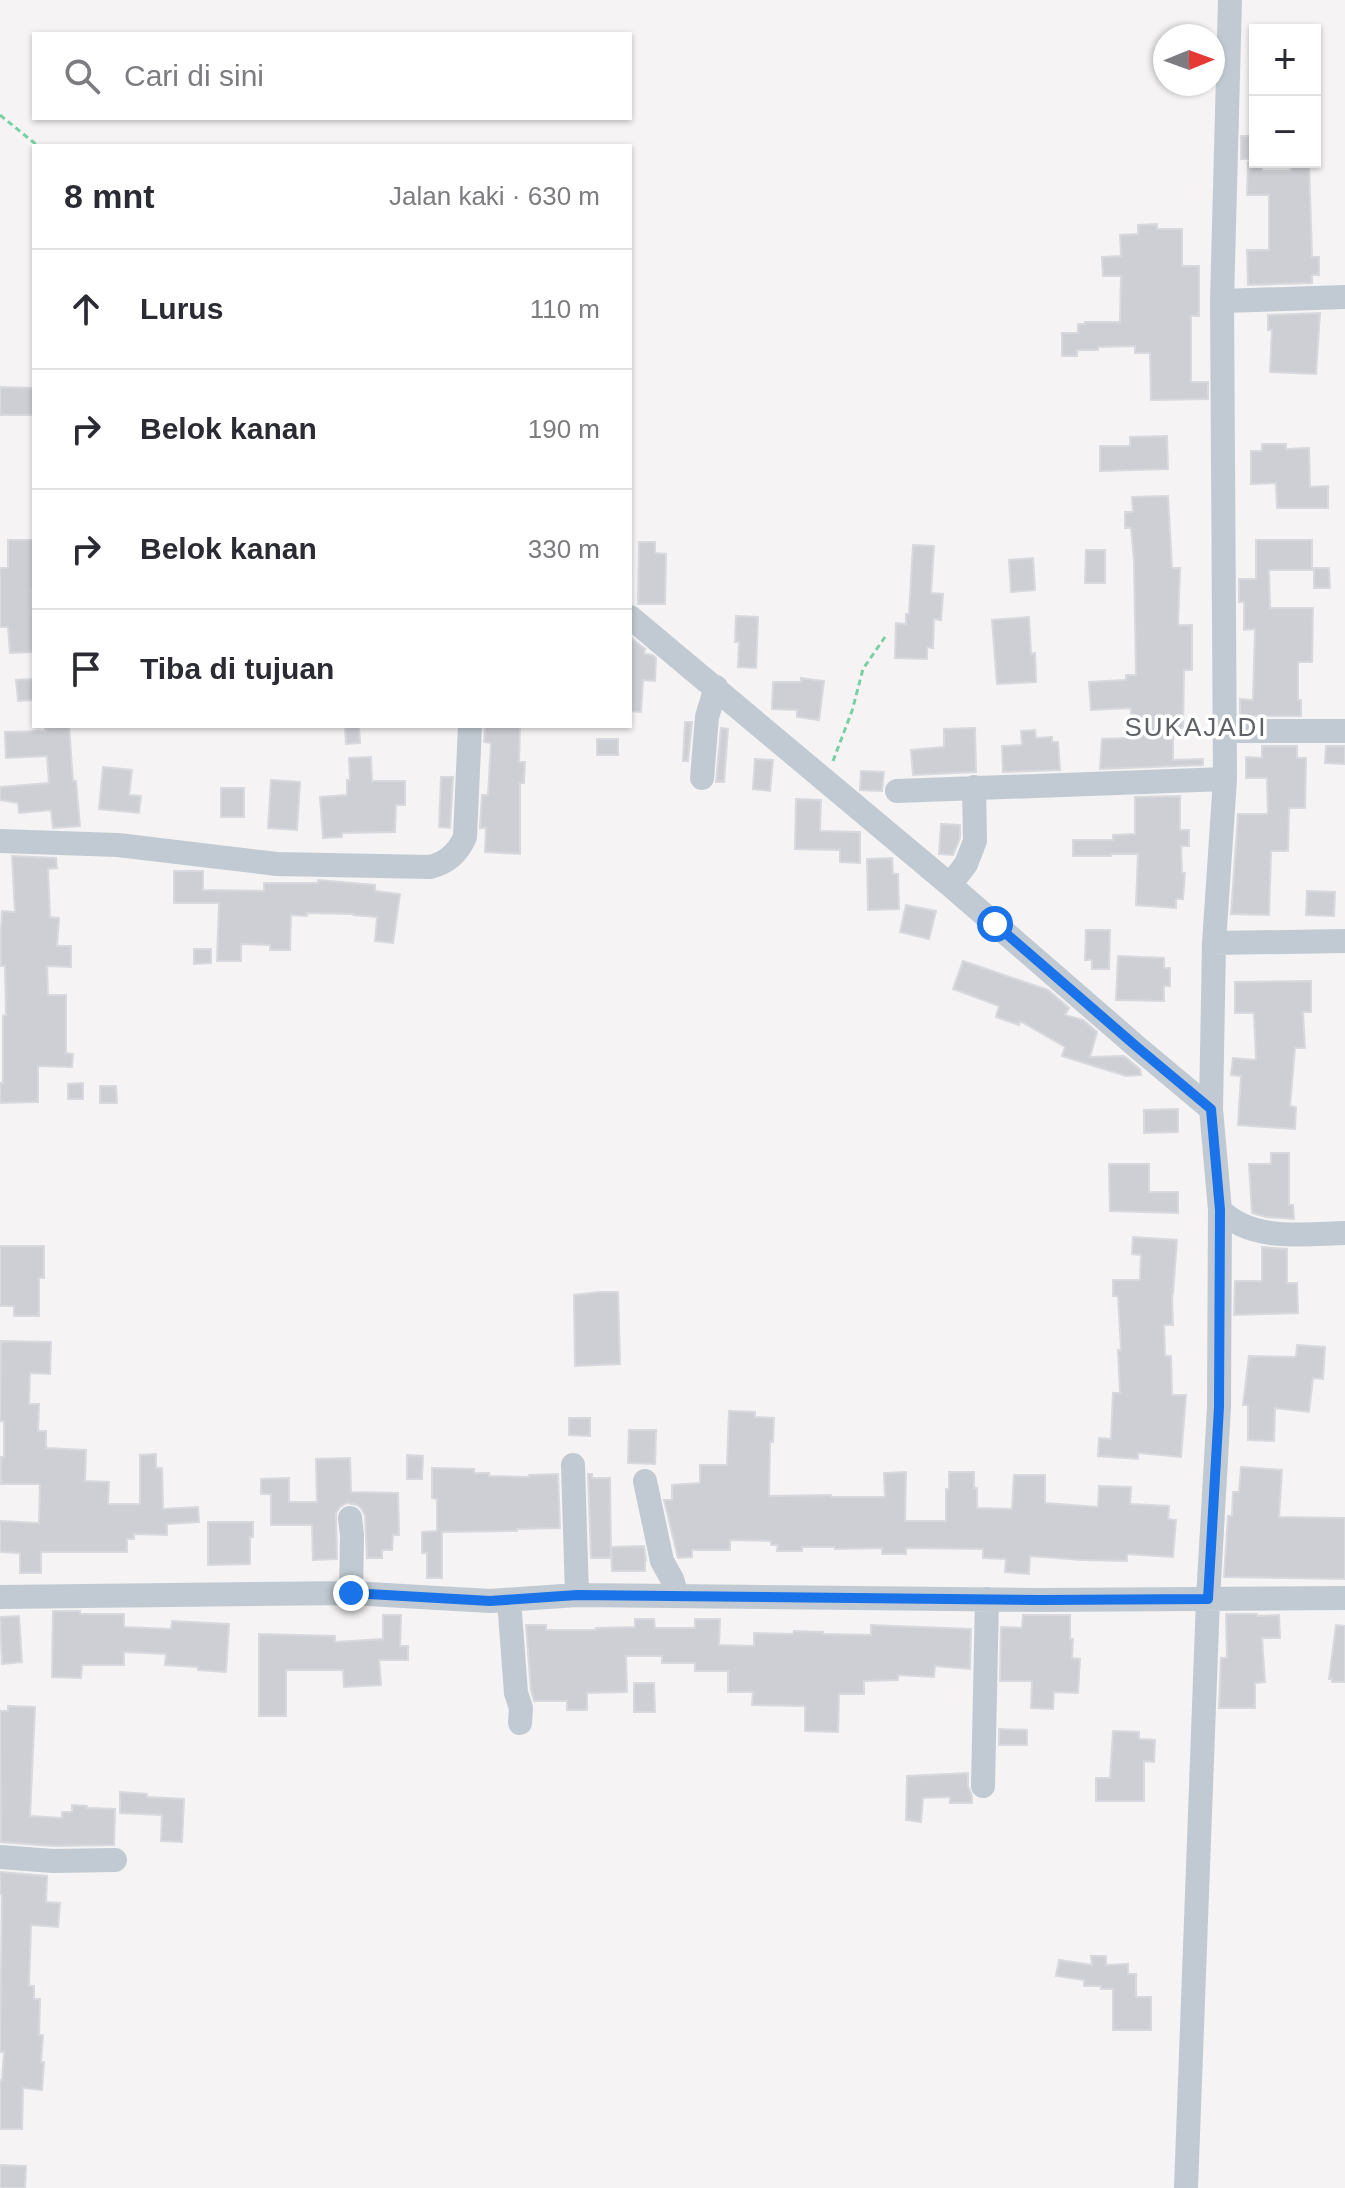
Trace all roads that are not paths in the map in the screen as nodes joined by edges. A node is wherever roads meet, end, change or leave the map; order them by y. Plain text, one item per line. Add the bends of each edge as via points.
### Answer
1 (1230, 0) edge
2 (1345, 297) edge
3 (1222, 301) junction
4 (632, 619) edge
5 (716, 687) junction
6 (470, 728) edge
7 (1225, 731) junction
8 (1345, 731) edge
9 (702, 778) dead end
10 (1225, 779) junction
11 (974, 787) junction
12 (897, 791) dead end
13 (0, 841) edge
14 (950, 885) junction
15 (1345, 941) edge
16 (1214, 943) junction
17 (1211, 1109) junction
18 (1220, 1210) junction
19 (1345, 1233) edge
20 (573, 1465) dead end
21 (645, 1481) dead end
22 (350, 1518) dead end
23 (351, 1593) junction
24 (577, 1595) junction
25 (677, 1596) junction
26 (0, 1597) edge
27 (1345, 1598) edge
28 (987, 1599) junction
29 (1208, 1599) junction
30 (509, 1600) junction
31 (520, 1723) dead end
32 (983, 1786) dead end
33 (0, 1857) edge
34 (115, 1860) dead end
35 (1186, 2188) edge

1 - 3 street
2 - 3 street
3 - 7 street
4 - 5 street
5 - 9 street via 707,717
5 - 14 street
6 - 13 street via 465,837 459,850 430,867 277,864 118,845
7 - 8 street
7 - 10 street
10 - 11 street
10 - 16 street
11 - 12 street
11 - 14 street via 975,841
14 - 17 street
15 - 16 street
16 - 17 street
17 - 18 street
18 - 19 street via 1230,1220 1259,1231
18 - 29 street via 1219,1407
20 - 24 street
21 - 25 street via 662,1561
22 - 23 street
23 - 26 street
23 - 30 street
24 - 25 street
24 - 30 street
25 - 28 street
27 - 29 street
28 - 29 street
28 - 32 street
29 - 35 street
30 - 31 street
33 - 34 street

